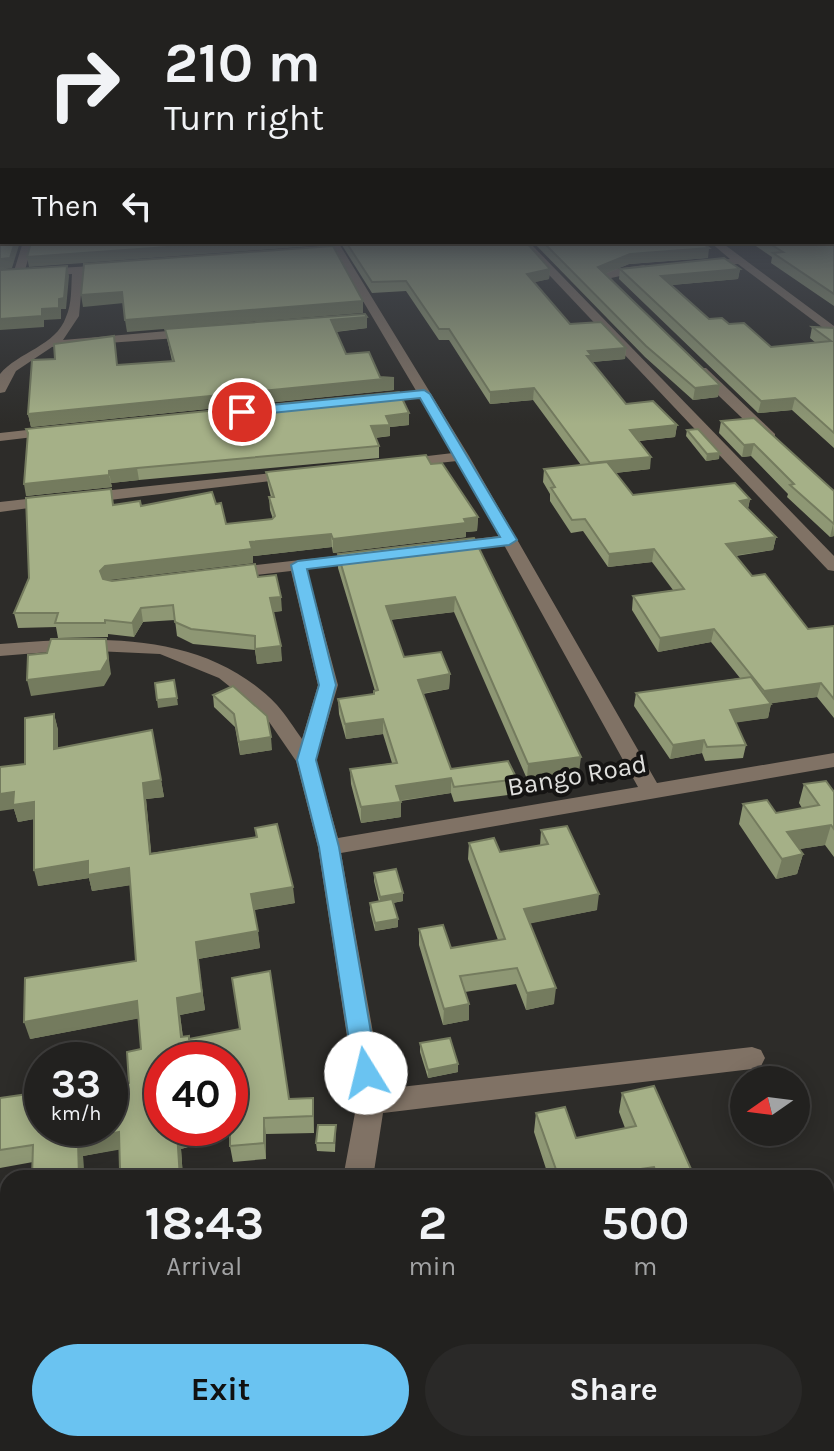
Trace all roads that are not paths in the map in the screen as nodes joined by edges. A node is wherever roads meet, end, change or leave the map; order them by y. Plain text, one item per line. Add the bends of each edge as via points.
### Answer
1 (76, 289) edge
2 (353, 289) edge
3 (568, 289) edge
4 (616, 289) edge
5 (777, 289) edge
6 (633, 307) edge
7 (208, 332) edge
8 (834, 332) edge
9 (53, 344) junction
10 (689, 360) edge
11 (0, 389) edge
12 (63, 430) edge
13 (0, 437) edge
14 (778, 445) edge
15 (462, 456) junction
16 (385, 465) edge
17 (308, 473) edge
18 (0, 507) edge
19 (509, 540) junction
20 (434, 549) edge
21 (374, 556) edge
22 (298, 565) junction
23 (834, 566) edge
24 (206, 576) edge
25 (0, 650) edge
26 (306, 760) junction
27 (834, 760) edge
28 (651, 791) junction
29 (329, 847) junction
30 (752, 1058) dead end
31 (371, 1102) junction
32 (359, 1170) edge

1 - 9 street via 71,322
2 - 15 street via 416,394
3 - 23 street
4 - 6 street
5 - 8 street
7 - 9 street
9 - 11 street via 22,359 1,379
10 - 14 street
12 - 13 street
15 - 16 street
15 - 19 street
17 - 18 street
19 - 20 street
19 - 28 street
21 - 22 street
22 - 24 street
22 - 26 street via 328,685
25 - 26 street via 74,644 163,649 226,674 270,709
26 - 29 street
27 - 28 street, Bango Road
28 - 29 street, Bango Road
29 - 31 street
30 - 31 street
31 - 32 street

